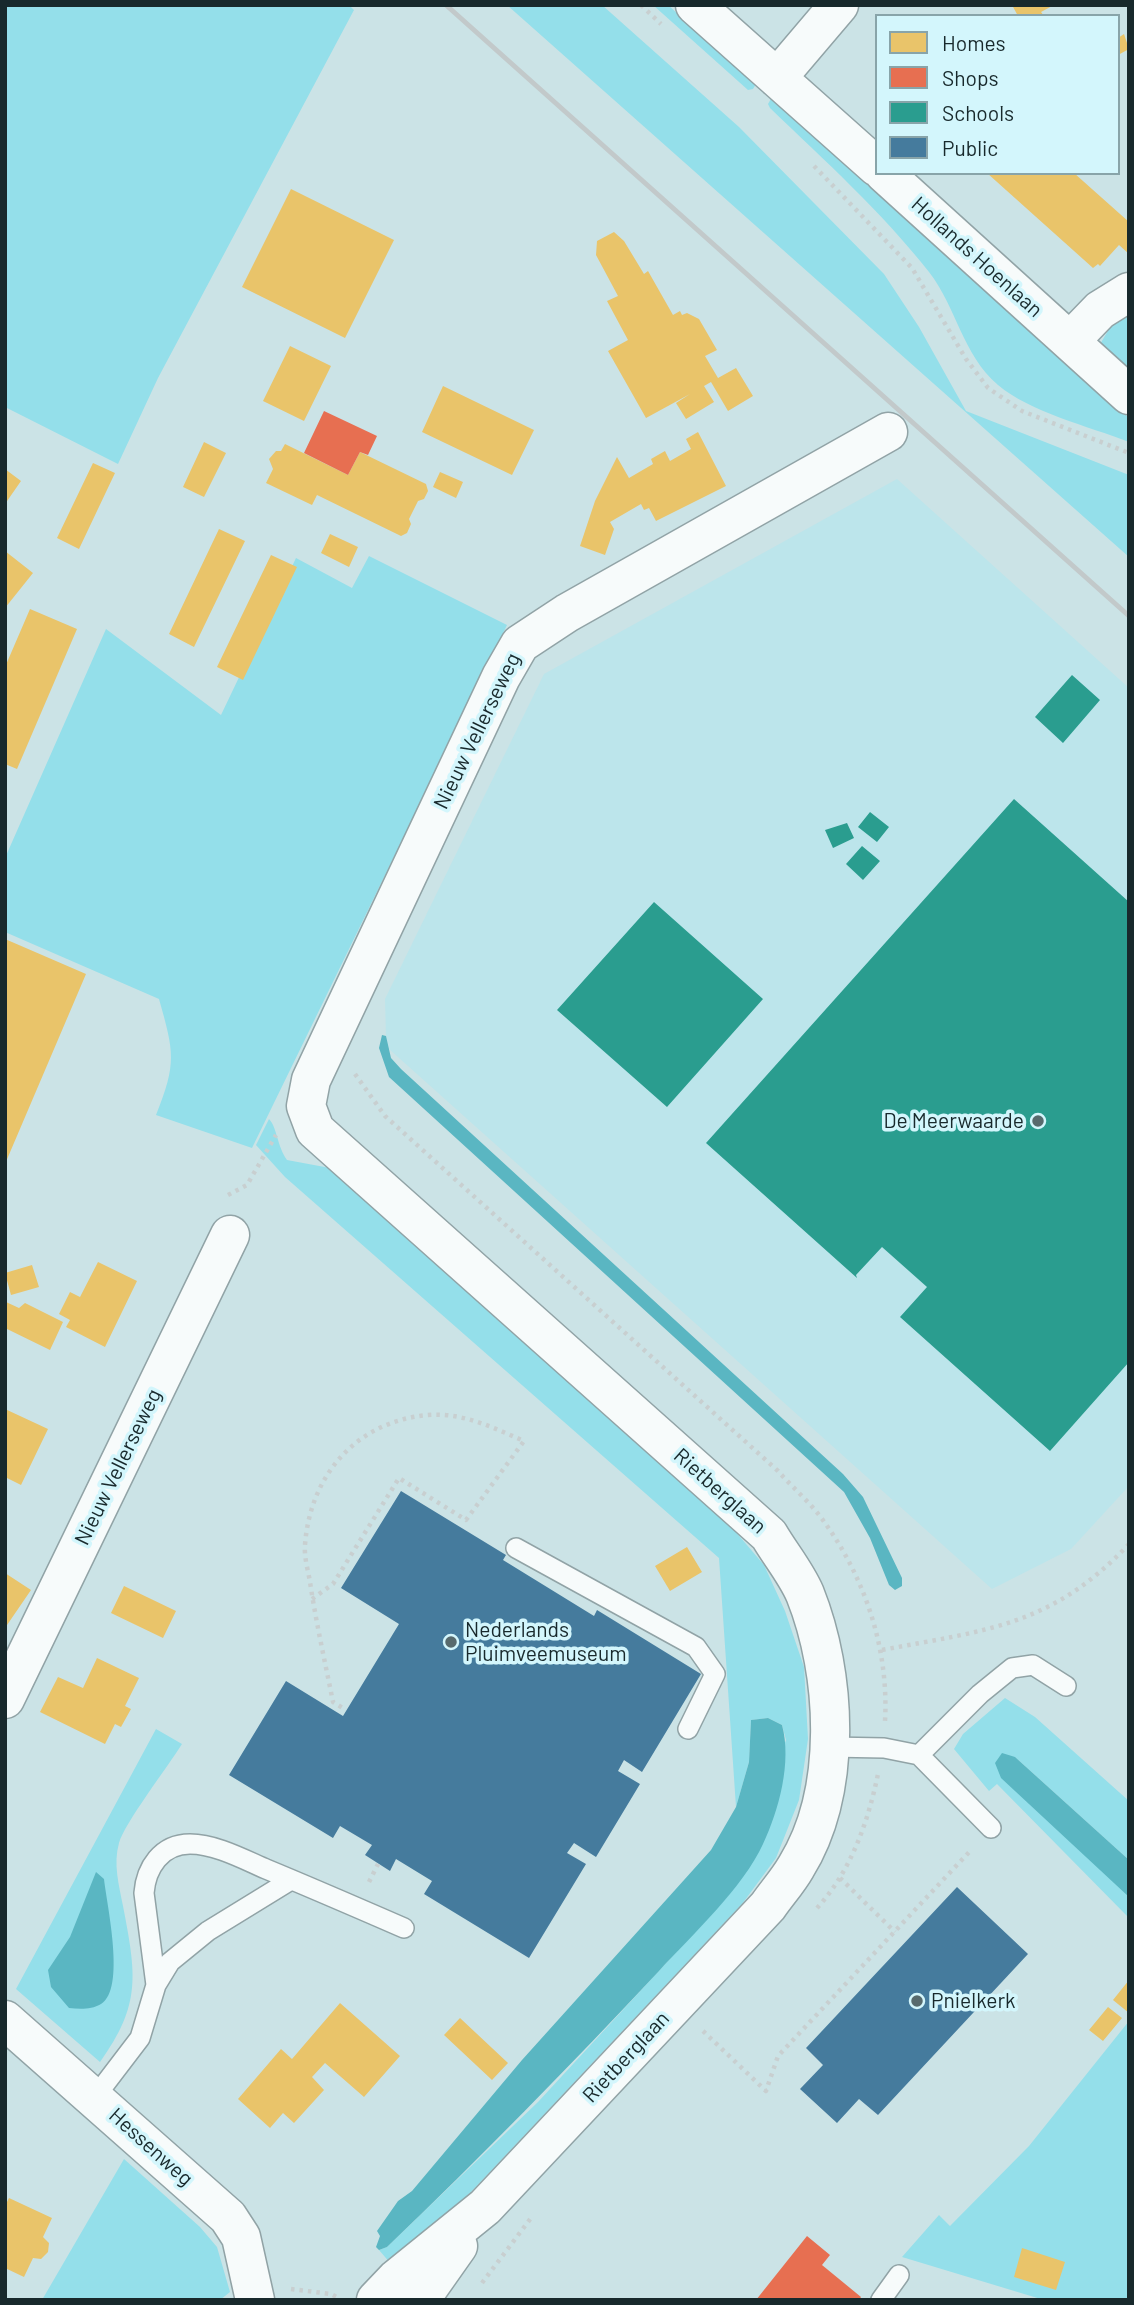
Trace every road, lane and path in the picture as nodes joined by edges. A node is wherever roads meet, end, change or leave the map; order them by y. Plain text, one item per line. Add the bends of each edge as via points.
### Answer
1 (641, 5) edge
2 (839, 5) edge
3 (683, 19) edge
4 (776, 78) junction
5 (811, 163) dead end
6 (875, 165) edge
7 (886, 175) edge
8 (1129, 292) edge
9 (1070, 341) junction
10 (1129, 395) edge
11 (888, 432) dead end
12 (1129, 453) edge
13 (311, 1118) junction
14 (228, 1195) dead end
15 (230, 1235) dead end
16 (1129, 1544) edge
17 (516, 1548) dead end
18 (312, 1599) junction
19 (882, 1650) dead end
20 (1066, 1686) dead end
21 (5, 1699) edge
22 (346, 1710) dead end
23 (688, 1729) dead end
24 (830, 1747) junction
25 (919, 1755) junction
26 (991, 1828) joint
27 (839, 1878) dead end
28 (291, 1880) junction
29 (404, 1928) dead end
30 (895, 1932) junction
31 (156, 1985) junction
32 (5, 2020) edge
33 (703, 2031) dead end
34 (95, 2097) junction
35 (485, 2207) junction
36 (899, 2275) dead end
37 (255, 2297) edge
38 (341, 2300) edge
39 (376, 2300) edge
40 (420, 2300) edge
41 (881, 2300) edge

1 - 3 path
2 - 4 street
3 - 4 street
4 - 6 street
5 - 12 path via 912,268 988,388 1022,411
7 - 9 street, Hollands Hoenlaan
8 - 9 street via 1100,310
9 - 10 street, Hollands Hoenlaan
11 - 13 street, Nieuw Vellerseweg via 520,644 323,1051 311,1080
13 - 14 path via 282,1125 247,1185
13 - 24 street, Rietberglaan via 769,1535 804,1592 825,1661
15 - 21 street, Nieuw Vellerseweg
16 - 19 path via 1073,1594 1018,1622
17 - 23 lane via 696,1647 716,1674
18 - 18 path via 333,1584 399,1478 466,1520 524,1441 477,1421 430,1415 385,1423 339,1456 315,1496 305,1546
18 - 22 path via 333,1702
20 - 25 lane via 1033,1665 1012,1668
24 - 25 lane via 884,1748
24 - 35 street, Rietberglaan via 820,1811 797,1866 768,1906
25 - 26 lane
26 - 30 path
27 - 30 path
28 - 29 lane
28 - 31 lane via 208,1931 170,1962
28 - 31 lane via 189,1844 161,1854 148,1871 144,1893
30 - 33 path via 778,2056 766,2091
31 - 34 lane via 140,2038
32 - 34 street, Hessenweg
34 - 37 street, Hessenweg via 228,2217 241,2237
35 - 39 street, Rietberglaan
35 - 40 street, Rietberglaan
36 - 41 lane
37 - 38 path via 296,2289

